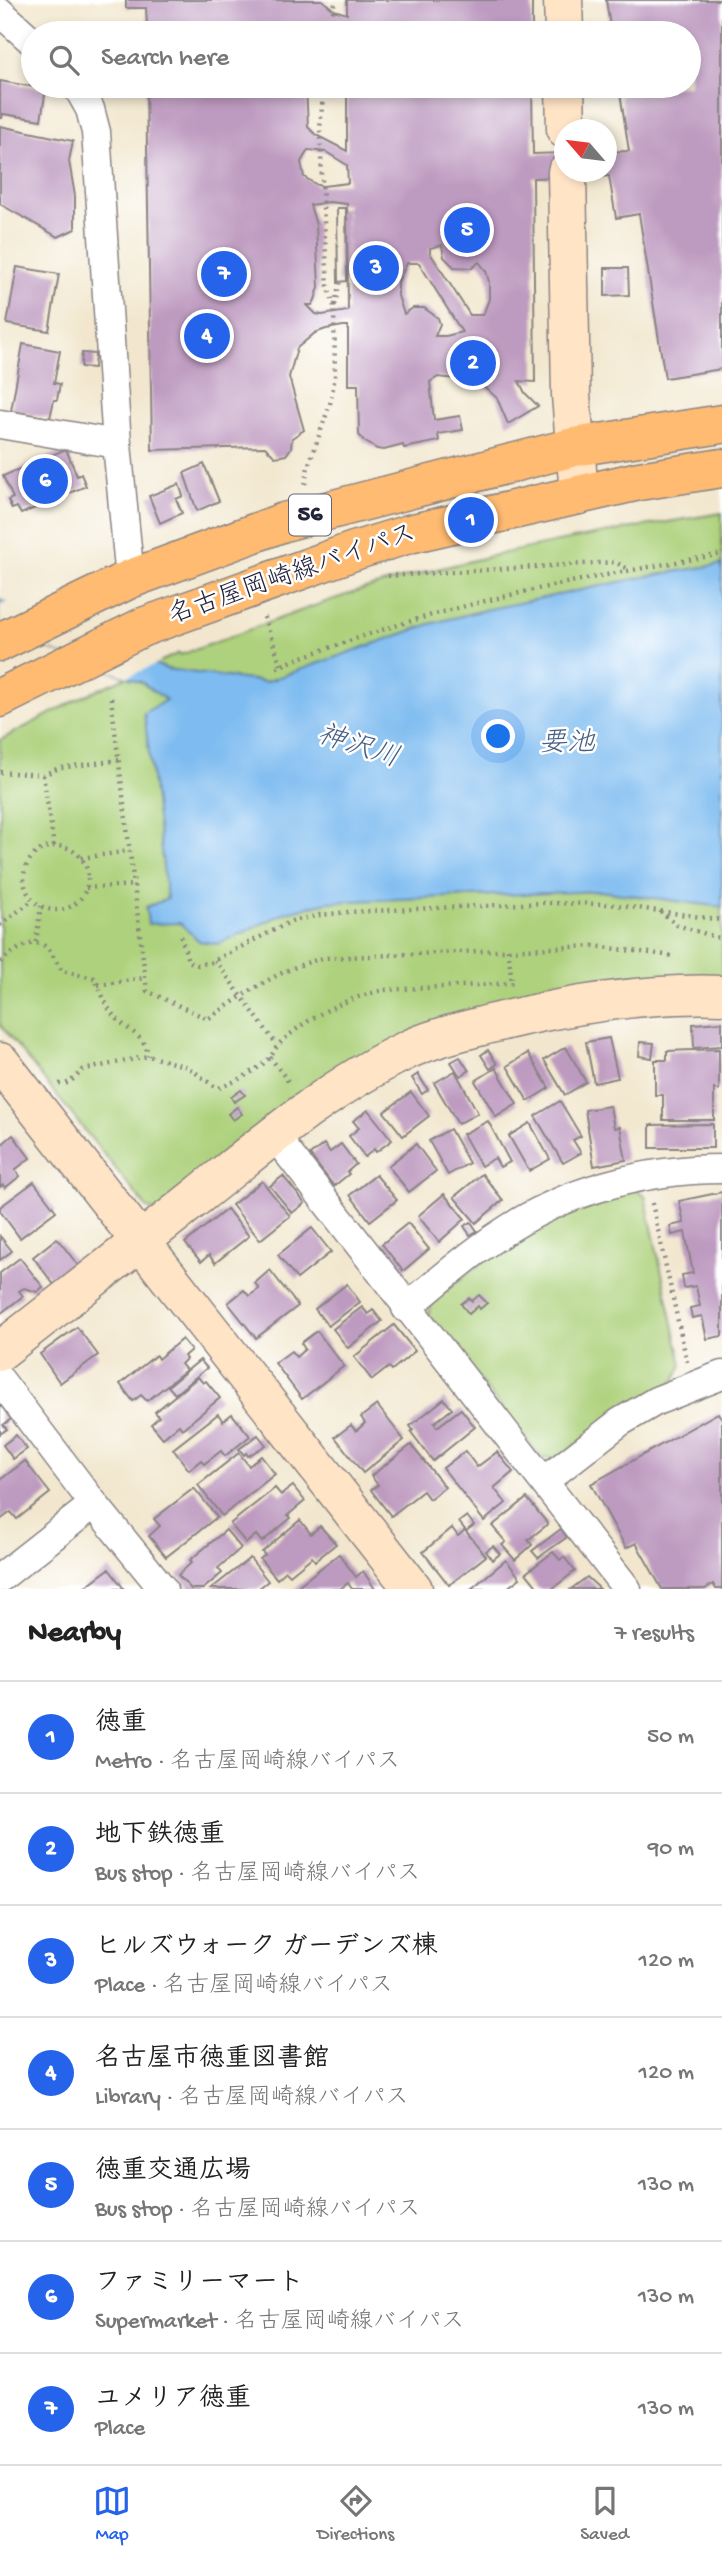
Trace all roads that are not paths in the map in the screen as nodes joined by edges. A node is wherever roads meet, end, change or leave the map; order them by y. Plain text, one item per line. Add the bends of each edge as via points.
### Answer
1 (563, 0) edge
2 (0, 12) edge
3 (564, 21) edge
4 (21, 31) edge
5 (84, 98) edge
6 (565, 98) edge
7 (566, 119) edge
8 (567, 182) edge
9 (0, 424) edge
10 (722, 424) edge
11 (117, 444) junction
12 (574, 447) junction
13 (722, 468) edge
14 (579, 495) junction
15 (130, 579) junction
16 (6, 639) edge
17 (0, 698) edge
18 (722, 995) edge
19 (0, 1062) edge
20 (274, 1135) junction
21 (722, 1169) edge
22 (141, 1241) junction
23 (407, 1308) junction
24 (0, 1352) edge
25 (722, 1375) edge
26 (0, 1380) edge
27 (544, 1481) junction
28 (94, 1504) junction
29 (0, 1578) edge
30 (163, 1589) edge
31 (413, 1589) edge
32 (627, 1589) edge

1 - 3 street
2 - 4 street
5 - 11 street via 96,132
6 - 7 street
8 - 12 street
9 - 11 street
10 - 12 main road, 名古屋岡崎線バイパス / 56
11 - 15 street
12 - 14 street
12 - 15 main road, 名古屋岡崎線バイパス / 56 via 284,522
13 - 14 main road, 名古屋岡崎線バイパス / 56
14 - 17 main road, 名古屋岡崎線バイパス / 56 via 354,551 143,627
15 - 16 main road, 名古屋岡崎線バイパス / 56
18 - 20 street via 679,993 591,1004 456,1033 407,1050 350,1081
19 - 22 street
20 - 22 street
20 - 23 street
21 - 23 street via 646,1175 532,1214 499,1234
22 - 24 street
22 - 31 street
23 - 27 street
25 - 27 street via 656,1401 620,1422
26 - 28 street
27 - 32 street
28 - 29 street
28 - 30 street

